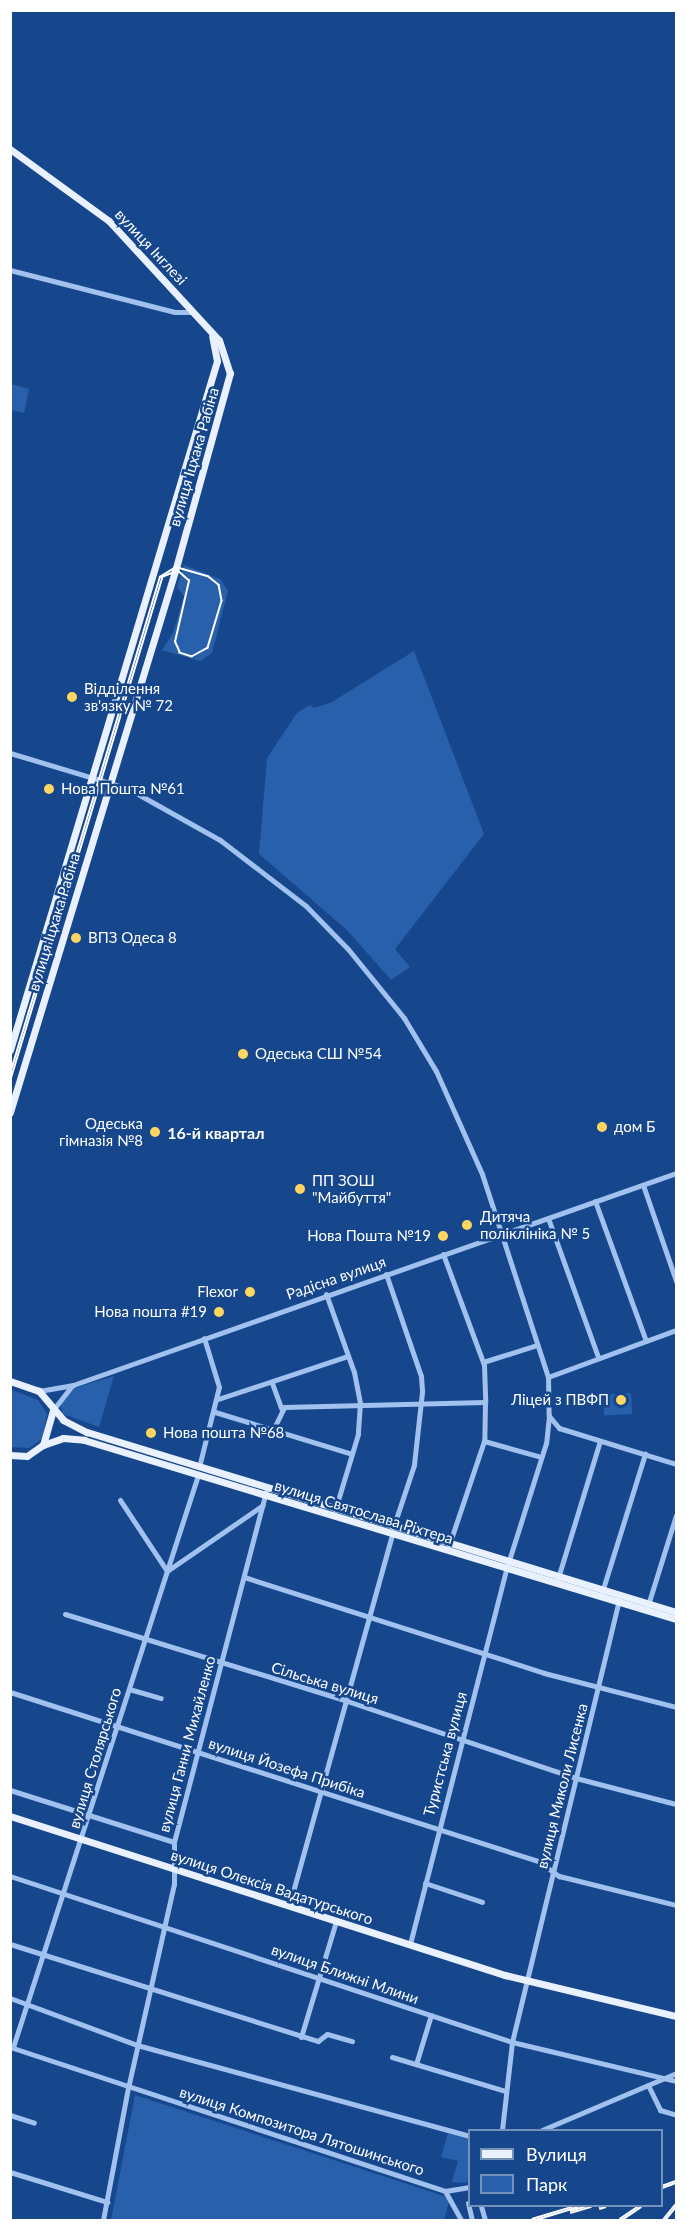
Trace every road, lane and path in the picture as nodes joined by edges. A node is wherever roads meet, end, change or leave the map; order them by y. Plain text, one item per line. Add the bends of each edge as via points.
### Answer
1 (10, 149) edge
2 (10, 270) edge
3 (192, 312) junction
4 (208, 328) junction
5 (216, 366) junction
6 (230, 373) junction
7 (10, 753) edge
8 (94, 776) junction
9 (111, 781) junction
10 (10, 1050) edge
11 (10, 1113) edge
12 (676, 1173) edge
13 (643, 1185) junction
14 (595, 1201) junction
15 (548, 1218) junction
16 (500, 1235) junction
17 (443, 1254) junction
18 (386, 1274) junction
19 (676, 1281) edge
20 (326, 1294) junction
21 (676, 1330) edge
22 (204, 1338) junction
23 (646, 1341) junction
24 (537, 1345) junction
25 (348, 1356) junction
26 (598, 1357) junction
27 (483, 1362) junction
28 (548, 1377) junction
29 (10, 1381) edge
30 (272, 1383) junction
31 (73, 1385) junction
32 (39, 1391) junction
33 (218, 1399) junction
34 (485, 1402) junction
35 (360, 1403) junction
36 (422, 1404) junction
37 (281, 1408) junction
38 (53, 1410) junction
39 (215, 1412) junction
40 (549, 1416) junction
41 (273, 1430) junction
42 (484, 1441) junction
43 (600, 1441) junction
44 (43, 1445) junction
45 (352, 1454) junction
46 (645, 1454) junction
47 (10, 1455) edge
48 (541, 1457) junction
49 (676, 1464) edge
50 (198, 1471) junction
51 (266, 1492) junction
52 (120, 1500) dead end
53 (263, 1505) junction
54 (334, 1510) junction
55 (676, 1515) edge
56 (393, 1532) junction
57 (448, 1545) junction
58 (506, 1566) junction
59 (167, 1571) junction
60 (244, 1577) junction
61 (558, 1578) junction
62 (602, 1592) junction
63 (619, 1600) junction
64 (648, 1605) junction
65 (676, 1612) edge
66 (65, 1614) dead end
67 (369, 1615) junction
68 (676, 1619) edge
69 (145, 1640) junction
70 (486, 1653) junction
71 (221, 1663) junction
72 (598, 1686) junction
73 (129, 1689) junction
74 (10, 1692) edge
75 (161, 1698) dead end
76 (347, 1701) junction
77 (676, 1707) edge
78 (118, 1726) junction
79 (462, 1740) junction
80 (196, 1751) junction
81 (576, 1778) junction
82 (10, 1790) edge
83 (322, 1791) junction
84 (676, 1804) edge
85 (10, 1816) edge
86 (89, 1816) junction
87 (437, 1828) junction
88 (82, 1839) junction
89 (174, 1842) junction
90 (175, 1870) junction
91 (553, 1872) junction
92 (10, 1876) edge
93 (425, 1883) junction
94 (64, 1896) junction
95 (482, 1902) dead end
96 (289, 1905) junction
97 (676, 1905) edge
98 (336, 1921) junction
99 (164, 1925) junction
100 (10, 1944) edge
101 (410, 1945) junction
102 (44, 1956) junction
103 (320, 1977) junction
104 (526, 1980) junction
105 (149, 1990) junction
106 (10, 1998) edge
107 (27, 2004) junction
108 (431, 2015) junction
109 (676, 2016) edge
110 (301, 2037) junction
111 (352, 2041) dead end
112 (512, 2042) junction
113 (137, 2044) junction
114 (11, 2047) edge
115 (392, 2057) dead end
116 (416, 2064) junction
117 (676, 2073) edge
118 (664, 2078) junction
119 (676, 2081) edge
120 (648, 2085) junction
121 (128, 2088) junction
122 (505, 2091) junction
123 (10, 2115) edge
124 (676, 2115) edge
125 (34, 2122) dead end
126 (502, 2129) edge
127 (544, 2129) edge
128 (468, 2135) edge
129 (10, 2172) edge
130 (468, 2187) edge
131 (445, 2191) junction
132 (107, 2202) junction
133 (468, 2203) edge
134 (456, 2207) junction
135 (103, 2220) edge
136 (461, 2220) edge

1 - 3 main road, вулиця Інглезі via 109,221
2 - 3 street via 175,312
3 - 4 main road, вулиця Інглезі
4 - 5 main road, вулиця Іцхака Рабіна via 217,346
4 - 6 main road, вулиця Іцхака Рабіна via 224,347
5 - 6 main road via 224,361
5 - 8 main road, вулиця Іцхака Рабіна
6 - 9 main road, вулиця Іцхака Рабіна
7 - 8 street, Туристська вулиця
8 - 9 street, Туристська вулиця
8 - 10 main road, вулиця Іцхака Рабіна
9 - 11 main road, вулиця Іцхака Рабіна
9 - 16 street, Туристська вулиця via 182,817 272,877 327,927 368,972 404,1017 440,1080 480,1167
12 - 13 street, Радісна вулиця
13 - 14 street, Радісна вулиця
13 - 19 street
14 - 15 street, Радісна вулиця
14 - 23 street
15 - 16 street, Радісна вулиця
15 - 26 street
16 - 17 street, Радісна вулиця
16 - 24 street, Туристська вулиця
17 - 18 street, Радісна вулиця
17 - 27 street
18 - 20 street, Радісна вулиця
18 - 36 street via 421,1376
20 - 22 street, Радісна вулиця
20 - 25 street
21 - 23 street
22 - 31 street, Радісна вулиця
22 - 33 street, вулиця Столярського via 217,1376
23 - 26 street
24 - 27 street
24 - 28 street, Туристська вулиця
25 - 30 street
25 - 35 street
26 - 28 street
27 - 34 street
28 - 40 street, Туристська вулиця
29 - 32 main road
30 - 33 street
30 - 37 street
31 - 32 street, Радісна вулиця
31 - 38 street
32 - 38 main road, вулиця Святослава Ріхтера
33 - 39 street, вулиця Столярського
34 - 36 street
34 - 42 street
35 - 36 street
35 - 37 street
35 - 45 street
36 - 56 street via 414,1465
37 - 41 street
38 - 44 main road
38 - 50 main road, вулиця Святослава Ріхтера via 80,1430
39 - 41 street
39 - 50 street, вулиця Столярського
40 - 43 street via 559,1428
40 - 48 street, Туристська вулиця
41 - 45 street
42 - 48 street
42 - 57 street
43 - 46 street
43 - 61 street
44 - 47 main road, вулиця Святослава Ріхтера via 27,1456
44 - 50 main road, вулиця Святослава Ріхтера via 63,1438 84,1440
45 - 54 street
46 - 49 street
46 - 62 street
48 - 58 street, Туристська вулиця
50 - 51 main road, вулиця Святослава Ріхтера
50 - 59 street, вулиця Столярського
51 - 53 street, вулиця Ганни Михайленко
51 - 54 main road, вулиця Святослава Ріхтера
51 - 56 main road, вулиця Святослава Ріхтера
52 - 59 street
53 - 59 street
53 - 60 street, вулиця Ганни Михайленко
54 - 56 main road, вулиця Святослава Ріхтера
55 - 64 street
56 - 57 main road, вулиця Святослава Ріхтера
56 - 58 main road, вулиця Святослава Ріхтера
56 - 67 street
57 - 58 main road, вулиця Святослава Ріхтера
58 - 61 main road, вулиця Святослава Ріхтера
58 - 63 main road, вулиця Святослава Ріхтера
58 - 70 street, Туристська вулиця
59 - 69 street, вулиця Столярського
60 - 67 street
60 - 71 street, вулиця Ганни Михайленко
61 - 62 main road, вулиця Святослава Ріхтера
62 - 63 main road, вулиця Святослава Ріхтера
63 - 64 main road, вулиця Святослава Ріхтера
63 - 68 main road, вулиця Святослава Ріхтера
63 - 72 street, вулиця Миколи Лисенка
64 - 65 main road, вулиця Святослава Ріхтера
66 - 69 street, Сільська вулиця
67 - 70 street
67 - 76 street
69 - 71 street, Сільська вулиця
69 - 73 street, вулиця Столярського
70 - 72 street
70 - 79 street, Туристська вулиця
71 - 76 street, Сільська вулиця
71 - 80 street, вулиця Ганни Михайленко
72 - 77 street
72 - 81 street, вулиця Миколи Лисенка
73 - 75 street
73 - 78 street, вулиця Столярського
74 - 78 street, вулиця Йозефа Прибіка
76 - 79 street, Сільська вулиця
76 - 83 street
78 - 80 street, вулиця Йозефа Прибіка
78 - 86 street, вулиця Столярського
79 - 81 street, Сільська вулиця
79 - 87 street, Туристська вулиця
80 - 83 street, вулиця Йозефа Прибіка
80 - 89 street, вулиця Ганни Михайленко
81 - 84 street, Сільська вулиця
81 - 91 street, вулиця Миколи Лисенка
82 - 86 street
83 - 87 street, вулиця Йозефа Прибіка
83 - 96 street
85 - 88 main road, вулиця Олексія Вадатурського
86 - 88 street, вулиця Столярського
86 - 89 street
87 - 91 street, вулиця Йозефа Прибіка via 538,1861
87 - 93 street, Туристська вулиця
88 - 90 main road, вулиця Олексія Вадатурського
88 - 94 street, вулиця Столярського
89 - 90 street, вулиця Ганни Михайленко
90 - 96 main road, вулиця Олексія Вадатурського
90 - 99 street, вулиця Ганни Михайленко
91 - 97 street, вулиця Йозефа Прибіка
91 - 104 street, вулиця Миколи Лисенка
92 - 94 street, вулиця Ближні Млини
93 - 95 street
93 - 101 street, Туристська вулиця
94 - 99 street, вулиця Ближні Млини
94 - 102 street, вулиця Столярського
96 - 98 main road, вулиця Олексія Вадатурського
98 - 101 main road, вулиця Олексія Вадатурського
98 - 103 street
99 - 103 street, вулиця Ближні Млини
99 - 105 street, вулиця Ганни Михайленко
100 - 102 street
101 - 104 main road, вулиця Олексія Вадатурського
102 - 105 street
102 - 107 street, вулиця Столярського
103 - 108 street, вулиця Ближні Млини
103 - 110 street
104 - 109 main road, вулиця Олексія Вадатурського
104 - 112 street, вулиця Миколи Лисенка
105 - 110 street
105 - 113 street, вулиця Ганни Михайленко
106 - 107 street
107 - 113 street
107 - 114 street, вулиця Столярського
108 - 112 street, вулиця Ближні Млини
108 - 116 street
110 - 111 street via 318,2042 327,2034
112 - 118 street, вулиця Ближні Млини
112 - 122 street, вулиця Миколи Лисенка
113 - 121 street, вулиця Ганни Михайленко
113 - 128 street
114 - 121 street, вулиця Композитора Лятошинського
115 - 116 street
116 - 122 street
117 - 118 street
118 - 119 street, вулиця Ближні Млини
118 - 120 street
120 - 124 street via 660,2110
120 - 127 street
121 - 131 street, вулиця Композитора Лятошинського
121 - 132 street, вулиця Ганни Михайленко
122 - 126 street, вулиця Миколи Лисенка
123 - 125 street
129 - 132 street
130 - 131 street, вулиця Композитора Лятошинського
131 - 134 street
132 - 135 street, вулиця Ганни Михайленко
133 - 134 street
134 - 136 street

